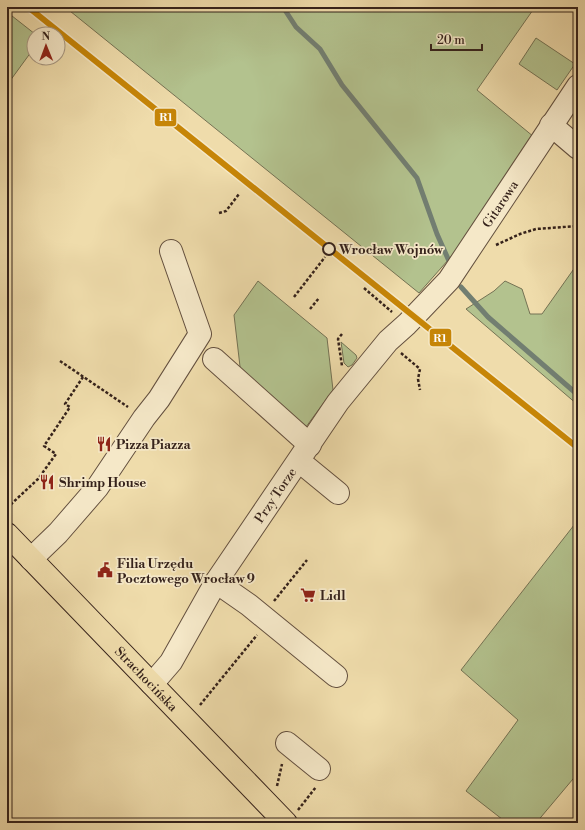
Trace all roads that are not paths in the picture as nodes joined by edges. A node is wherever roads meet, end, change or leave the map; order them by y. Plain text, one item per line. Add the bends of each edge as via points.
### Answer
1 (578, 86) edge
2 (551, 125) junction
3 (578, 148) edge
4 (171, 251) dead end
5 (410, 320) joint
6 (214, 359) dead end
7 (304, 453) junction
8 (338, 493) dead end
9 (7, 534) edge
10 (31, 559) junction
11 (216, 582) junction
12 (336, 676) dead end
13 (152, 684) junction
14 (287, 743) road end
15 (319, 769) road end
16 (292, 818) edge

1 - 2 street, Gitarowa
2 - 3 street
2 - 5 street, Gitarowa via 449,280
4 - 10 street via 200,334 97,488 58,533
5 - 7 street, Przy Torze via 388,341 338,402
6 - 7 street
7 - 8 street
7 - 11 street, Przy Torze
9 - 10 main road, Strachocińska
10 - 13 main road, Strachocińska
11 - 12 street via 249,605
11 - 13 street, Przy Torze via 171,662
13 - 16 main road, Strachocińska
14 - 15 street

